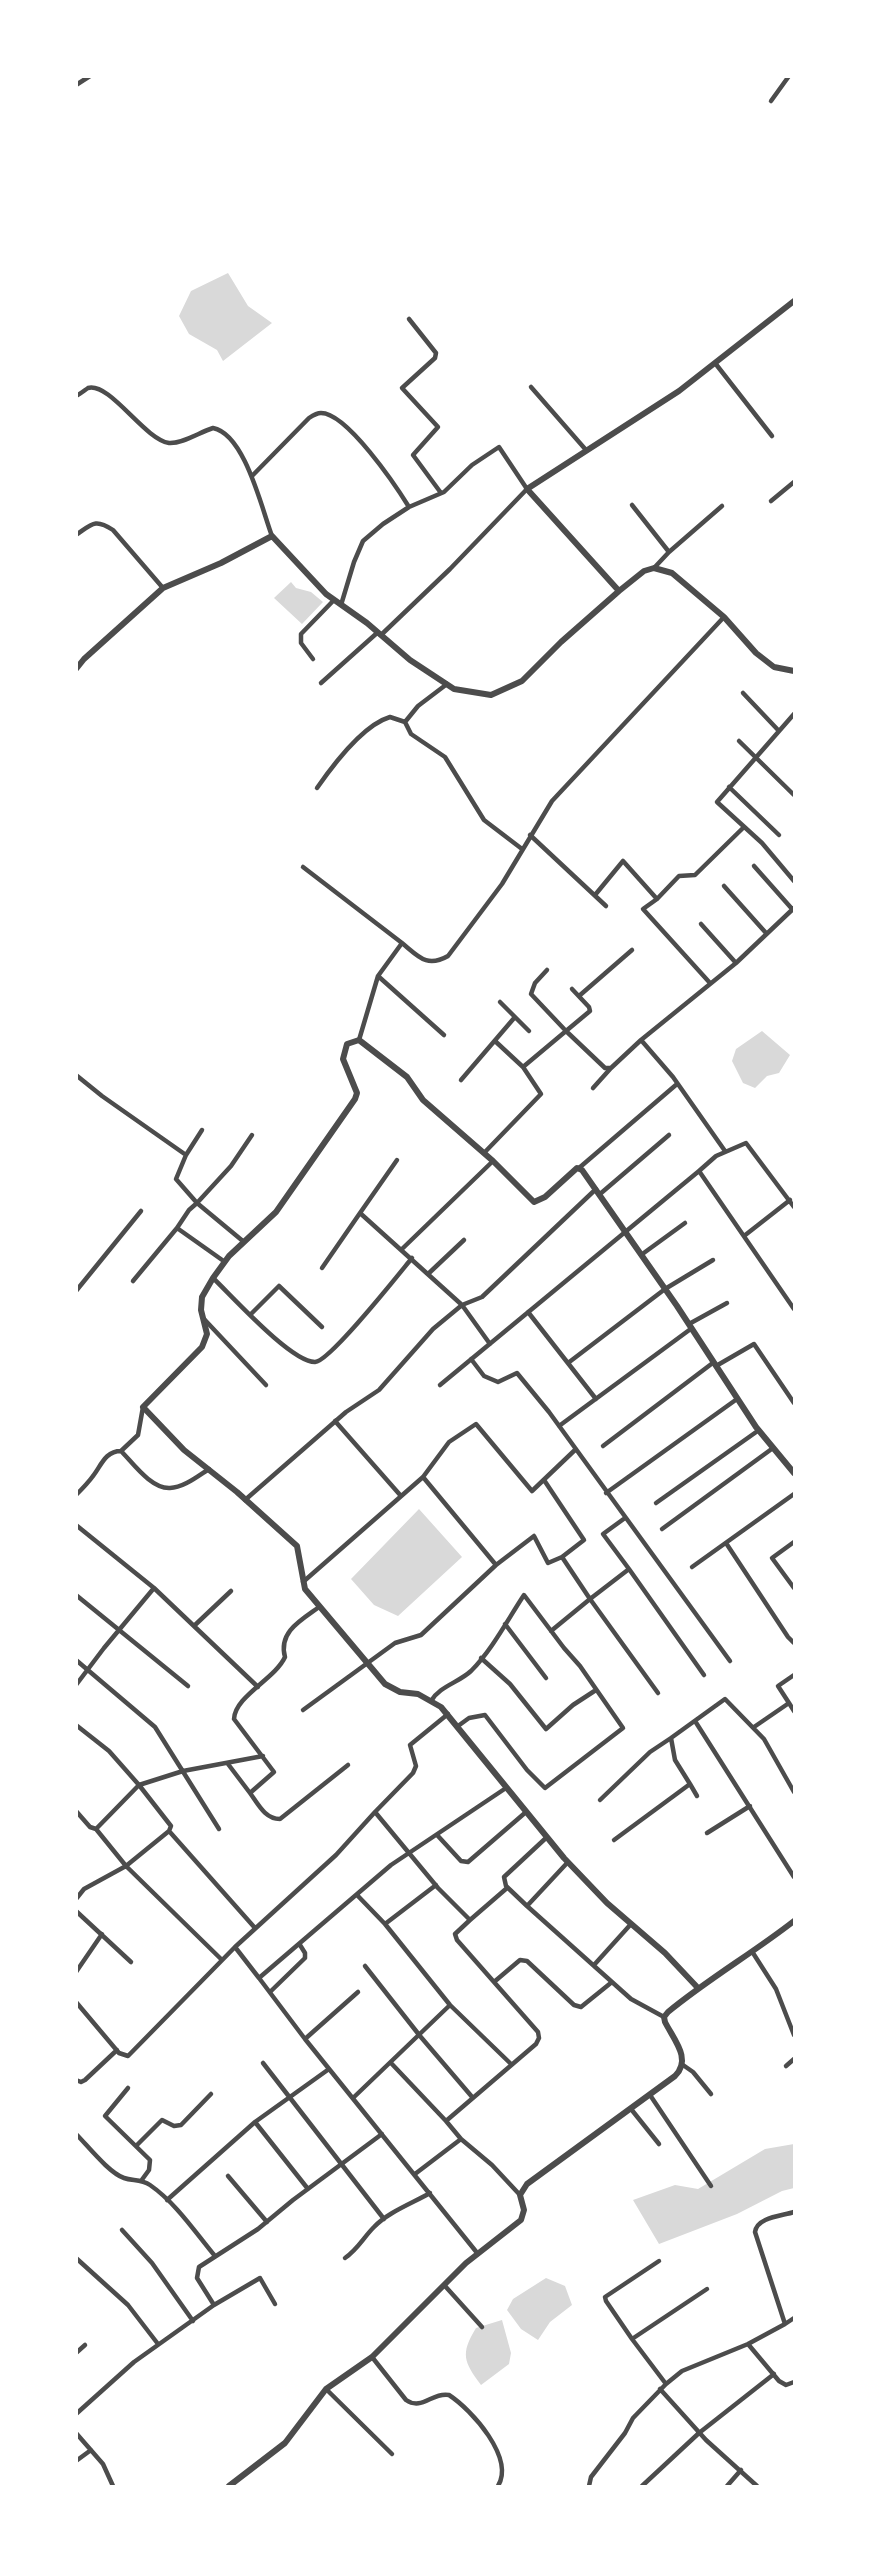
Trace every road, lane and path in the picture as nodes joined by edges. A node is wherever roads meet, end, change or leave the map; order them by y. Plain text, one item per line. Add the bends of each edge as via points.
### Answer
1 (90, 76) edge
2 (789, 76) edge
3 (76, 85) edge
4 (771, 101) dead end
5 (795, 301) edge
6 (409, 319) dead end
7 (715, 363) junction
8 (531, 387) dead end
9 (76, 396) edge
10 (772, 436) dead end
11 (586, 450) junction
12 (252, 476) junction
13 (794, 483) edge
14 (527, 489) junction
15 (441, 493) junction
16 (771, 501) dead end
17 (632, 505) dead end
18 (722, 506) dead end
19 (409, 507) junction
20 (76, 535) edge
21 (272, 536) junction
22 (669, 552) junction
23 (654, 568) junction
24 (163, 588) junction
25 (619, 591) junction
26 (334, 600) junction
27 (341, 605) junction
28 (724, 617) junction
29 (381, 635) junction
30 (313, 659) dead end
31 (76, 669) edge
32 (795, 671) edge
33 (321, 683) dead end
34 (447, 684) junction
35 (743, 693) dead end
36 (795, 714) edge
37 (405, 722) junction
38 (779, 731) junction
39 (739, 741) dead end
40 (756, 757) junction
41 (729, 787) junction
42 (317, 788) dead end
43 (795, 795) edge
44 (744, 827) junction
45 (779, 835) dead end
46 (530, 836) junction
47 (522, 849) junction
48 (754, 866) dead end
49 (303, 867) dead end
50 (795, 881) edge
51 (724, 886) dead end
52 (595, 895) junction
53 (657, 899) junction
54 (606, 906) dead end
55 (792, 910) edge
56 (795, 920) edge
57 (701, 924) dead end
58 (766, 933) junction
59 (402, 943) junction
60 (632, 950) dead end
61 (736, 963) junction
62 (548, 970) dead end
63 (378, 975) junction
64 (710, 983) junction
65 (572, 989) dead end
66 (579, 996) junction
67 (500, 1002) dead end
68 (515, 1017) junction
69 (566, 1031) junction
70 (529, 1032) dead end
71 (444, 1035) dead end
72 (360, 1040) junction
73 (641, 1040) junction
74 (495, 1041) junction
75 (523, 1067) junction
76 (610, 1068) junction
77 (76, 1075) edge
78 (461, 1080) dead end
79 (677, 1083) junction
80 (593, 1088) dead end
81 (202, 1130) dead end
82 (252, 1135) dead end
83 (669, 1135) dead end
84 (725, 1151) junction
85 (484, 1153) junction
86 (186, 1155) junction
87 (397, 1160) dead end
88 (493, 1161) junction
89 (579, 1168) junction
90 (699, 1171) junction
91 (598, 1191) junction
92 (790, 1200) junction
93 (197, 1203) junction
94 (795, 1207) edge
95 (141, 1211) dead end
96 (360, 1213) junction
97 (685, 1223) dead end
98 (177, 1227) junction
99 (626, 1234) junction
100 (744, 1236) junction
101 (464, 1240) dead end
102 (244, 1242) junction
103 (402, 1249) junction
104 (641, 1255) junction
105 (412, 1258) junction
106 (713, 1260) dead end
107 (225, 1262) junction
108 (322, 1268) dead end
109 (428, 1274) junction
110 (213, 1278) junction
111 (133, 1281) dead end
112 (665, 1289) junction
113 (76, 1290) edge
114 (727, 1303) dead end
115 (462, 1305) junction
116 (795, 1309) edge
117 (528, 1312) junction
118 (251, 1314) junction
119 (204, 1319) junction
120 (690, 1326) junction
121 (322, 1327) dead end
122 (490, 1344) junction
123 (471, 1359) junction
124 (568, 1363) junction
125 (715, 1364) junction
126 (266, 1385) dead end
127 (440, 1385) dead end
128 (596, 1399) junction
129 (737, 1399) junction
130 (795, 1403) edge
131 (143, 1407) junction
132 (335, 1421) junction
133 (559, 1426) junction
134 (759, 1430) junction
135 (603, 1446) dead end
136 (773, 1448) junction
137 (576, 1449) junction
138 (121, 1451) junction
139 (209, 1469) junction
140 (795, 1473) edge
141 (423, 1477) junction
142 (544, 1480) junction
143 (606, 1493) junction
144 (795, 1494) edge
145 (76, 1495) edge
146 (401, 1496) junction
147 (245, 1500) junction
148 (656, 1503) dead end
149 (625, 1518) junction
150 (76, 1525) edge
151 (662, 1529) dead end
152 (795, 1542) edge
153 (726, 1543) junction
154 (562, 1557) junction
155 (496, 1565) junction
156 (692, 1567) dead end
157 (629, 1569) junction
158 (303, 1582) junction
159 (154, 1588) junction
160 (795, 1588) edge
161 (231, 1591) dead end
162 (76, 1594) edge
163 (590, 1599) junction
164 (319, 1607) junction
165 (195, 1624) junction
166 (505, 1624) junction
167 (119, 1630) junction
168 (551, 1631) junction
169 (795, 1643) edge
170 (482, 1658) junction
171 (76, 1660) edge
172 (730, 1661) dead end
173 (368, 1664) junction
174 (88, 1669) junction
175 (704, 1675) dead end
176 (795, 1675) edge
177 (546, 1678) dead end
178 (76, 1685) edge
179 (188, 1686) dead end
180 (258, 1687) junction
181 (596, 1690) junction
182 (658, 1693) dead end
183 (431, 1701) junction
184 (789, 1703) junction
185 (303, 1710) dead end
186 (795, 1711) edge
187 (448, 1714) junction
188 (694, 1721) junction
189 (76, 1725) edge
190 (458, 1726) junction
191 (754, 1727) junction
192 (671, 1738) junction
193 (262, 1756) junction
194 (228, 1764) junction
195 (348, 1765) dead end
196 (183, 1771) junction
197 (690, 1784) junction
198 (139, 1785) junction
199 (506, 1788) junction
200 (249, 1792) junction
201 (795, 1792) edge
202 (697, 1796) dead end
203 (600, 1800) dead end
204 (750, 1806) junction
205 (76, 1811) edge
206 (375, 1812) junction
207 (526, 1812) junction
208 (96, 1829) junction
209 (219, 1829) dead end
210 (169, 1831) junction
211 (707, 1833) dead end
212 (438, 1836) junction
213 (547, 1837) junction
214 (614, 1840) dead end
215 (410, 1853) junction
216 (568, 1862) junction
217 (126, 1866) junction
218 (795, 1877) edge
219 (436, 1885) junction
220 (507, 1888) junction
221 (357, 1895) junction
222 (76, 1899) edge
223 (527, 1906) junction
224 (76, 1911) edge
225 (470, 1920) junction
226 (795, 1921) edge
227 (385, 1924) junction
228 (631, 1924) junction
229 (255, 1928) junction
230 (102, 1934) junction
231 (300, 1945) junction
232 (235, 1947) junction
233 (753, 1953) junction
234 (222, 1960) junction
235 (131, 1962) dead end
236 (594, 1965) junction
237 (365, 1966) dead end
238 (76, 1972) edge
239 (259, 1978) junction
240 (494, 1982) junction
241 (612, 1982) junction
242 (698, 1988) junction
243 (270, 1992) junction
244 (358, 1992) dead end
245 (76, 2002) edge
246 (450, 2005) junction
247 (664, 2017) junction
248 (795, 2035) edge
249 (420, 2036) junction
250 (305, 2039) junction
251 (117, 2050) junction
252 (795, 2059) edge
253 (263, 2063) dead end
254 (392, 2063) junction
255 (511, 2064) junction
256 (683, 2065) junction
257 (786, 2066) dead end
258 (329, 2069) junction
259 (76, 2080) edge
260 (128, 2088) dead end
261 (211, 2094) dead end
262 (711, 2094) dead end
263 (650, 2095) junction
264 (289, 2097) junction
265 (473, 2097) junction
266 (353, 2098) junction
267 (632, 2109) junction
268 (446, 2121) junction
269 (255, 2122) junction
270 (76, 2134) edge
271 (382, 2134) junction
272 (461, 2139) junction
273 (659, 2144) dead end
274 (136, 2146) junction
275 (340, 2165) junction
276 (415, 2174) junction
277 (228, 2176) dead end
278 (141, 2181) junction
279 (711, 2186) dead end
280 (308, 2189) junction
281 (430, 2193) junction
282 (520, 2196) junction
283 (167, 2200) junction
284 (795, 2212) edge
285 (384, 2218) junction
286 (267, 2222) junction
287 (122, 2230) dead end
288 (478, 2254) junction
289 (215, 2256) junction
290 (76, 2258) edge
291 (345, 2258) dead end
292 (658, 2261) dead end
293 (444, 2286) junction
294 (708, 2289) dead end
295 (276, 2304) dead end
296 (214, 2305) junction
297 (795, 2318) edge
298 (193, 2321) junction
299 (785, 2324) junction
300 (482, 2326) dead end
301 (632, 2339) junction
302 (158, 2344) junction
303 (748, 2344) junction
304 (85, 2345) dead end
305 (76, 2353) edge
306 (372, 2357) junction
307 (774, 2374) junction
308 (795, 2382) edge
309 (666, 2384) junction
310 (326, 2389) junction
311 (660, 2389) junction
312 (76, 2414) edge
313 (76, 2433) edge
314 (699, 2433) junction
315 (91, 2450) junction
316 (392, 2454) dead end
317 (76, 2461) edge
318 (741, 2470) junction
319 (113, 2487) edge
320 (229, 2487) edge
321 (498, 2487) edge
322 (589, 2487) edge
323 (642, 2487) edge
324 (727, 2487) edge
325 (757, 2487) edge

1 - 3 street
2 - 4 street
5 - 7 street
6 - 15 street via 436,353 402,388 438,427 413,455
7 - 10 street
7 - 11 street via 679,391
8 - 11 street
9 - 12 street via 88,388 104,392 167,443 218,429 233,442
11 - 14 street
12 - 19 street via 309,418 327,414 375,456
12 - 21 street
13 - 16 street
14 - 15 street via 498,447
14 - 25 street
14 - 29 street
15 - 19 street
17 - 22 street
18 - 22 street
19 - 27 street via 363,542
20 - 24 street via 93,524 113,530
21 - 24 street
21 - 26 street
22 - 23 street
23 - 25 street
23 - 28 street via 672,573
24 - 31 street
25 - 34 street via 522,681 491,695
26 - 27 street
26 - 30 street via 301,634 301,643
27 - 29 street
28 - 32 street via 774,667
28 - 46 street via 552,801
29 - 33 street via 377,633
29 - 34 street
34 - 37 street via 418,706
35 - 38 street
36 - 38 street
37 - 42 street via 390,717 374,726 356,741
37 - 47 street via 411,734 445,757 484,820
38 - 40 street
39 - 40 street
40 - 41 street
40 - 43 street
41 - 44 street via 717,802
41 - 45 street
44 - 50 street
44 - 53 street via 696,875 679,876
46 - 47 street
46 - 52 street
47 - 59 street via 502,884 448,956 428,962
48 - 55 street
49 - 59 street
51 - 58 street
52 - 53 street via 623,861
52 - 54 street
53 - 64 street via 643,909
55 - 56 street
55 - 58 street
57 - 61 street
58 - 61 street
59 - 63 street
60 - 66 street
61 - 64 street
62 - 69 street via 535,983 531,994
63 - 71 street
63 - 72 street
64 - 73 street
65 - 66 street
66 - 69 street via 590,1011
67 - 68 street
68 - 70 street
68 - 74 street
69 - 75 street
69 - 76 street via 605,1068
72 - 85 street via 407,1077 423,1100
72 - 102 street via 347,1044 344,1059 357,1093 355,1100 276,1212
73 - 76 street
73 - 79 street
74 - 75 street
74 - 78 street
75 - 85 street via 541,1094
76 - 80 street
77 - 86 street
79 - 84 street
79 - 89 street
81 - 86 street
82 - 93 street via 231,1166
83 - 91 street
84 - 90 street
84 - 92 street via 749,1144
85 - 88 street
86 - 93 street via 176,1179
87 - 96 street
88 - 89 street via 534,1202
88 - 103 street
89 - 91 street
90 - 99 street
90 - 100 street
91 - 99 street
91 - 115 street via 482,1297
92 - 94 street
92 - 100 street
93 - 98 street
93 - 102 street
95 - 113 street
96 - 103 street
96 - 108 street
97 - 104 street
98 - 107 street
98 - 111 street
99 - 104 street
99 - 117 street
100 - 116 street
101 - 109 street
102 - 107 street
103 - 105 street
104 - 112 street
105 - 109 street
105 - 118 street via 347,1335 318,1362 288,1350
106 - 112 street
107 - 110 street
109 - 115 street
110 - 118 street
110 - 119 street via 202,1297
112 - 120 street
112 - 124 street
114 - 120 street
115 - 122 street
115 - 132 street via 433,1329 379,1390
117 - 122 street
117 - 124 street
118 - 121 street via 279,1286
119 - 126 street
119 - 131 street via 207,1334 202,1347
120 - 125 street
120 - 128 street
122 - 123 street
123 - 127 street
123 - 133 street via 484,1376 498,1382 517,1373
124 - 128 street
125 - 129 street
125 - 130 street via 754,1344
125 - 135 street
128 - 133 street
129 - 134 street
129 - 143 street
131 - 138 street via 138,1435
131 - 139 street via 184,1450
132 - 146 street
132 - 147 street
133 - 137 street
134 - 136 street
134 - 148 street
136 - 140 street
136 - 151 street
137 - 142 street
137 - 143 street
138 - 139 street via 149,1479 168,1488
138 - 145 street via 104,1459
139 - 147 street
141 - 142 street via 449,1442 476,1424 532,1491
141 - 146 street
141 - 155 street
142 - 154 street via 584,1540
143 - 149 street
144 - 153 street
146 - 158 street
147 - 158 street via 297,1546
149 - 157 street via 603,1534
149 - 172 street
150 - 159 street
152 - 160 street via 772,1558
153 - 156 street
153 - 169 street
154 - 155 street via 548,1563 534,1536
154 - 163 street
155 - 173 street via 421,1635 395,1643
157 - 163 street
157 - 175 street
158 - 164 street
159 - 165 street
159 - 167 street
161 - 165 street
162 - 167 street
163 - 168 street
163 - 182 street
164 - 173 street
164 - 180 street via 285,1636 281,1666
165 - 180 street
166 - 168 street via 524,1595
166 - 170 street
166 - 177 street
167 - 174 street
167 - 179 street
168 - 181 street
170 - 181 street via 510,1684 546,1729
170 - 183 street
171 - 174 street
173 - 183 street via 385,1684
173 - 185 street
174 - 178 street
174 - 196 street via 155,1727
176 - 184 street via 778,1686
180 - 193 street via 238,1706 234,1719
181 - 190 street via 623,1728 545,1788 486,1715 469,1718
183 - 187 street
184 - 186 street
184 - 191 street
187 - 190 street
187 - 206 street via 410,1745 416,1766
188 - 191 street via 725,1699
188 - 192 street
188 - 204 street
189 - 198 street via 123,1765
190 - 199 street
191 - 201 street
192 - 197 street via 675,1761
192 - 203 street via 650,1752
193 - 194 street
193 - 200 street via 273,1772
194 - 196 street
194 - 200 street
195 - 200 street via 280,1819 264,1813
196 - 198 street
196 - 209 street
197 - 202 street
197 - 214 street
198 - 208 street
198 - 210 street via 169,1821
199 - 207 street
199 - 212 street
204 - 211 street
204 - 218 street
205 - 208 street
206 - 215 street
206 - 229 street via 327,1863
207 - 212 street via 468,1862 461,1861
207 - 213 street
208 - 217 street
210 - 217 street
210 - 229 street
212 - 215 street
213 - 216 street
213 - 220 street via 504,1877
215 - 219 street
215 - 221 street
216 - 223 street
216 - 228 street
217 - 222 street via 84,1889
217 - 234 street
219 - 225 street
219 - 227 street
220 - 223 street
220 - 225 street
221 - 227 street
221 - 231 street
223 - 236 street
224 - 230 street
225 - 240 street via 455,1934 457,1940
226 - 233 street
227 - 246 street
228 - 236 street
228 - 242 street
229 - 232 street
230 - 235 street
230 - 238 street
231 - 239 street
231 - 243 street via 305,1958
232 - 234 street
232 - 239 street
233 - 242 street
233 - 248 street via 776,1989
234 - 251 street via 133,2054 123,2056
236 - 241 street
237 - 249 street
239 - 243 street
240 - 241 street via 520,1960 527,1961 574,2005 581,2007
240 - 255 street via 538,2032 536,2044
241 - 247 street via 631,1999
242 - 247 street
243 - 250 street
244 - 250 street
245 - 251 street
246 - 249 street
246 - 255 street
247 - 256 street
249 - 254 street
249 - 265 street
250 - 258 street
251 - 259 street via 85,2080
252 - 257 street
253 - 264 street
254 - 266 street
254 - 268 street
255 - 265 street
256 - 262 street
256 - 263 street
258 - 264 street
258 - 266 street
260 - 274 street via 105,2115
261 - 274 street via 182,2125 162,2120
263 - 267 street
263 - 279 street
264 - 269 street
264 - 275 street
265 - 268 street
266 - 271 street
267 - 273 street
267 - 282 street via 527,2184
268 - 272 street
269 - 280 street
269 - 283 street
270 - 278 street via 115,2173
271 - 275 street
271 - 276 street
272 - 276 street
272 - 282 street
274 - 278 street via 151,2165
275 - 280 street
275 - 285 street
276 - 281 street
277 - 286 street
278 - 283 street
280 - 286 street
281 - 285 street
281 - 288 street
282 - 288 street via 524,2210 521,2220
283 - 289 street
284 - 299 street via 760,2222 755,2232
285 - 291 street via 362,2245
286 - 289 street
287 - 298 street via 152,2263
288 - 293 street
289 - 296 street via 196,2272
290 - 302 street via 128,2305
292 - 301 street via 605,2297
293 - 300 street
293 - 306 street
294 - 301 street
295 - 296 street via 260,2278
296 - 298 street
297 - 299 street
298 - 302 street
299 - 303 street
301 - 309 street
302 - 312 street
303 - 307 street
303 - 309 street via 682,2371
304 - 305 street
306 - 310 street
306 - 321 street via 412,2404 445,2394 473,2417 501,2459 503,2472
307 - 308 street via 786,2385
307 - 314 street
309 - 311 street
310 - 316 street
310 - 320 street via 285,2442
311 - 314 street
311 - 322 street via 633,2418 591,2477
313 - 315 street
314 - 318 street
314 - 323 street
315 - 317 street
315 - 319 street via 103,2464
318 - 324 street
318 - 325 street

